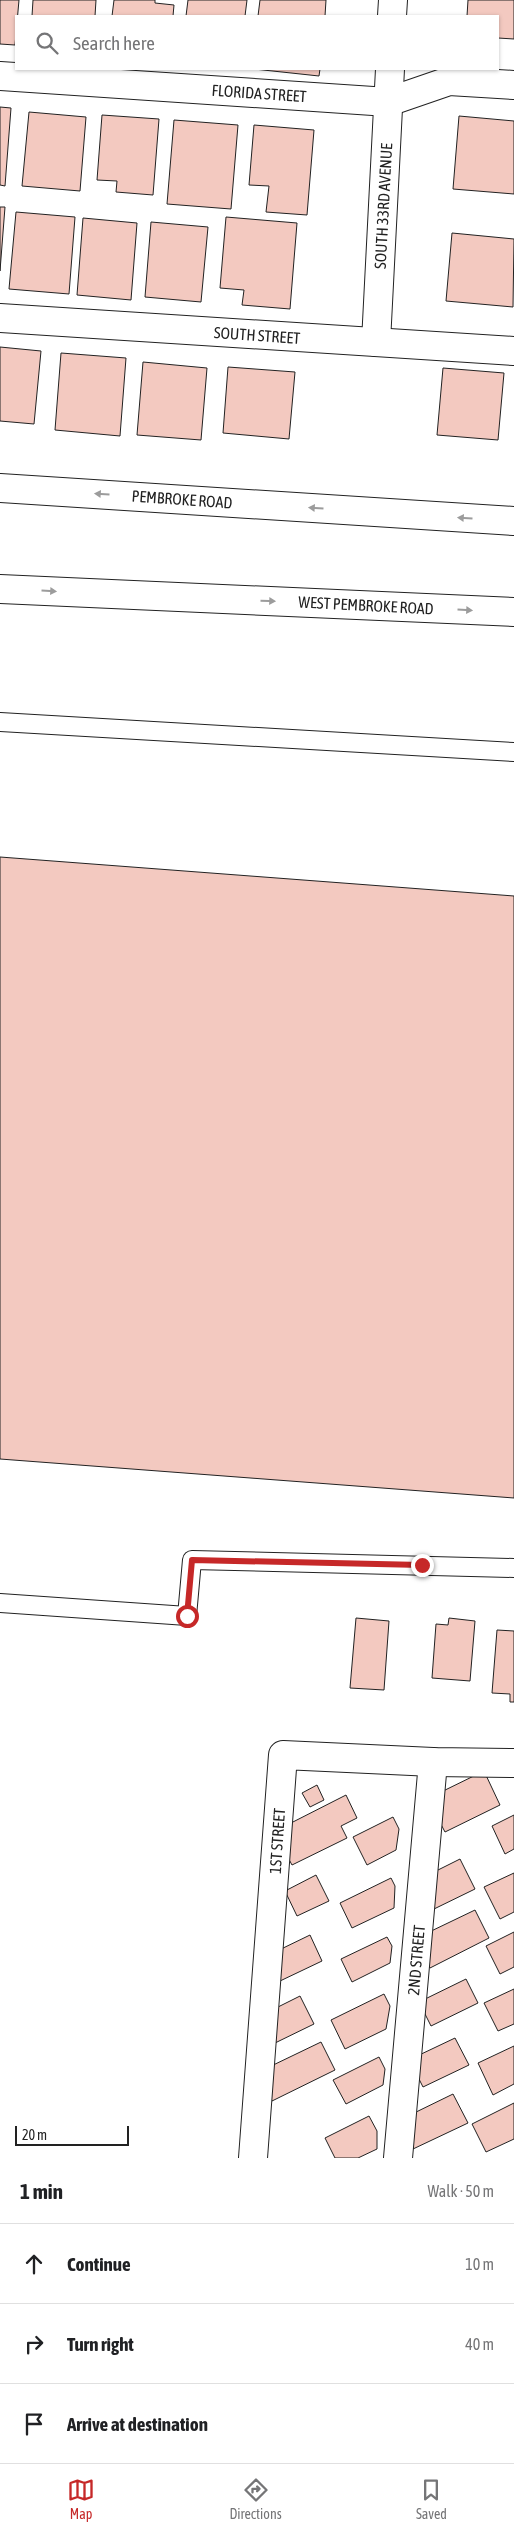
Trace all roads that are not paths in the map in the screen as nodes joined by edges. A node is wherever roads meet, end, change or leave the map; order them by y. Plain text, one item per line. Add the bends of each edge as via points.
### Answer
1 (393, 0) edge
2 (392, 15) edge
3 (390, 70) edge
4 (0, 76) edge
5 (514, 86) edge
6 (388, 102) junction
7 (0, 318) edge
8 (376, 342) junction
9 (514, 350) edge
10 (0, 488) edge
11 (514, 521) edge
12 (0, 589) edge
13 (514, 612) edge
14 (0, 722) edge
15 (514, 752) edge
16 (514, 1568) edge
17 (0, 1603) edge
18 (433, 1762) junction
19 (514, 1763) edge
20 (253, 2158) edge
21 (398, 2158) edge

1 - 2 street
3 - 6 street, SOUTH 33RD AVENUE
4 - 6 street, FLORIDA STREET
5 - 6 street, FLORIDA STREET via 449,81
6 - 8 street, SOUTH 33RD AVENUE
7 - 8 street, SOUTH STREET
8 - 9 street, SOUTH STREET
11 -> 10 street, PEMBROKE ROAD
12 -> 13 street, WEST PEMBROKE ROAD
14 - 15 lane
16 - 17 lane via 192,1560 187,1616
18 - 19 street, 1ST STREET
18 - 20 street, 1ST STREET via 283,1755
18 - 21 street, 2ND STREET

